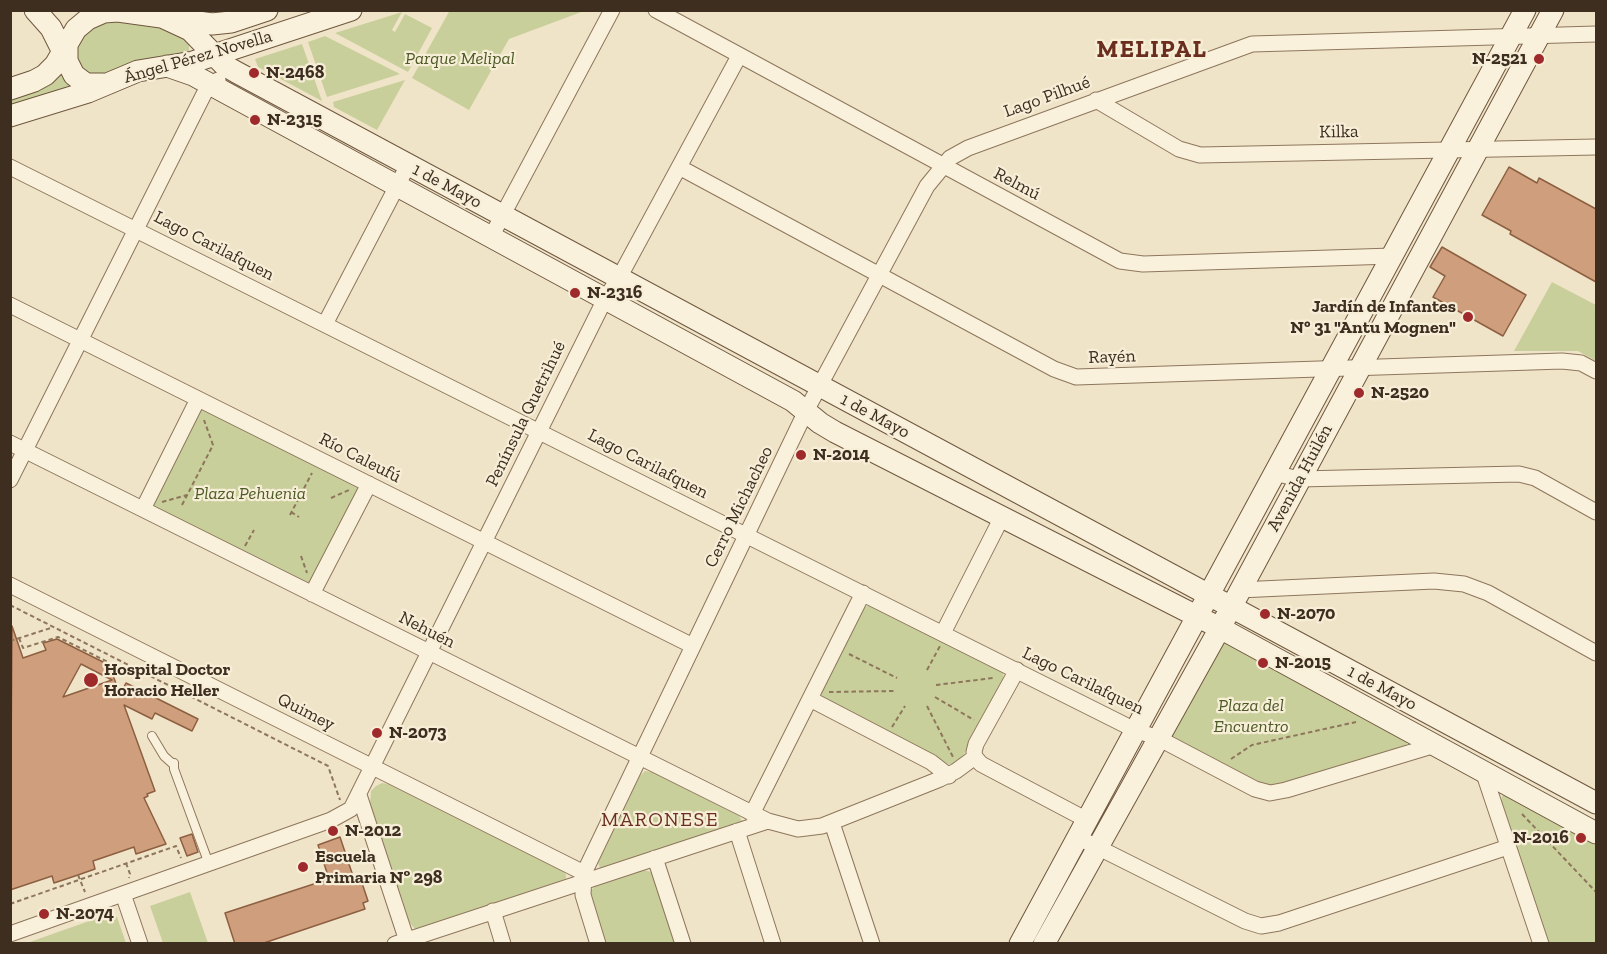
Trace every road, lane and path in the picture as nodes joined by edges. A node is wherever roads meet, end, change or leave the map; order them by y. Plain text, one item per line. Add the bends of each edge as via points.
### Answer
1 (35, 10) edge
2 (267, 10) edge
3 (351, 10) edge
4 (612, 10) edge
5 (656, 10) edge
6 (1525, 10) edge
7 (1553, 10) edge
8 (118, 11) edge
9 (162, 18) junction
10 (1596, 34) edge
11 (1540, 35) junction
12 (1511, 37) junction
13 (66, 51) junction
14 (214, 54) junction
15 (739, 56) junction
16 (167, 66) junction
17 (112, 82) junction
18 (209, 84) junction
19 (10, 89) edge
20 (1096, 100) junction
21 (10, 116) edge
22 (1596, 147) edge
23 (1450, 149) junction
24 (1478, 149) junction
25 (408, 165) junction
26 (942, 166) junction
27 (10, 167) edge
28 (679, 167) junction
29 (397, 186) junction
30 (503, 216) junction
31 (137, 230) junction
32 (491, 237) junction
33 (1392, 256) junction
34 (879, 275) junction
35 (619, 278) junction
36 (605, 299) junction
37 (10, 305) edge
38 (325, 324) junction
39 (81, 340) junction
40 (1359, 368) junction
41 (1331, 369) junction
42 (1596, 371) edge
43 (820, 386) junction
44 (198, 399) junction
45 (806, 411) junction
46 (208, 415) dead end
47 (540, 432) junction
48 (10, 443) edge
49 (25, 451) junction
50 (314, 469) dead end
51 (1274, 473) junction
52 (1299, 479) junction
53 (10, 480) edge
54 (369, 484) junction
55 (187, 495) junction
56 (351, 496) dead end
57 (331, 498) dead end
58 (161, 502) dead end
59 (182, 505) dead end
60 (143, 509) junction
61 (1596, 512) edge
62 (299, 517) dead end
63 (1002, 517) junction
64 (254, 530) dead end
65 (747, 535) junction
66 (485, 542) junction
67 (245, 546) dead end
68 (301, 556) dead end
69 (302, 577) dead end
70 (10, 585) edge
71 (863, 593) junction
72 (312, 594) junction
73 (1208, 595) junction
74 (1235, 598) junction
75 (10, 607) edge
76 (1197, 616) junction
77 (54, 627) junction
78 (1220, 628) junction
79 (20, 638) junction
80 (942, 638) junction
81 (10, 641) edge
82 (693, 646) junction
83 (845, 652) dead end
84 (429, 653) junction
85 (1596, 653) edge
86 (118, 668) dead end
87 (927, 670) dead end
88 (1017, 670) junction
89 (897, 678) dead end
90 (993, 678) dead end
91 (936, 685) dead end
92 (827, 688) dead end
93 (895, 691) dead end
94 (829, 692) junction
95 (935, 697) dead end
96 (831, 698) dead end
97 (810, 699) junction
98 (905, 706) dead end
99 (927, 706) dead end
100 (1363, 720) dead end
101 (977, 722) dead end
102 (891, 729) dead end
103 (1136, 730) junction
104 (152, 736) dead end
105 (1158, 738) junction
106 (1435, 745) junction
107 (959, 755) dead end
108 (953, 757) junction
109 (975, 757) junction
110 (639, 758) junction
111 (948, 759) dead end
112 (1231, 759) dead end
113 (373, 767) junction
114 (1483, 771) junction
115 (949, 776) junction
116 (359, 795) junction
117 (341, 802) dead end
118 (1596, 803) edge
119 (1521, 812) dead end
120 (752, 814) junction
121 (768, 821) junction
122 (832, 823) junction
123 (1082, 829) junction
124 (737, 831) junction
125 (1596, 833) edge
126 (1098, 847) junction
127 (1508, 847) junction
128 (180, 856) dead end
129 (655, 858) junction
130 (126, 863) junction
131 (209, 864) junction
132 (78, 875) dead end
133 (583, 877) junction
134 (80, 879) junction
135 (125, 889) junction
136 (84, 891) dead end
137 (1596, 892) edge
138 (10, 903) edge
139 (493, 911) junction
140 (10, 934) edge
141 (403, 942) edge
142 (140, 944) edge
143 (504, 944) edge
144 (598, 944) edge
145 (683, 944) edge
146 (773, 944) edge
147 (872, 944) edge
148 (1020, 944) edge
149 (1044, 944) edge
150 (1541, 944) edge

1 - 13 main road
2 - 9 main road, Ángel Pérez Novella via 219,24
3 - 14 main road, Ángel Pérez Novella
4 - 30 street
5 - 15 street, Relmú
6 - 12 main road, Avenida Huilén
7 - 11 main road, Avenida Huilén
8 - 9 main road, Ángel Pérez Novella
8 - 13 main road, Ángel Pérez Novella via 88,19 76,29
9 - 14 main road, 1 de Mayo via 190,30
10 - 11 street, Lago Pilhué
11 - 12 street, Lago Pilhué
11 - 24 main road, Avenida Huilén
12 - 20 street, Lago Pilhué via 1252,44
12 - 23 main road, Avenida Huilén
13 - 17 main road via 74,75 86,84
13 - 19 main road, Ángel Pérez Novella via 45,75
14 - 16 main road, Ángel Pérez Novella
14 - 18 street via 219,77
14 - 25 main road, 1 de Mayo via 230,69
15 - 26 street, Relmú
15 - 28 street, Península Quetrihué
16 - 17 main road, Ángel Pérez Novella via 138,71
16 - 18 main road, 1 de Mayo
17 - 21 main road, Ángel Pérez Novella
18 - 29 main road, 1 de Mayo
18 - 31 street
20 - 23 street, Kilka via 1192,154
20 - 26 street, Lago Pilhué via 968,148
22 - 24 street, Kilka
23 - 24 street, Kilka
23 - 33 main road, Avenida Huilén
24 - 40 main road, Avenida Huilén
25 - 29 street
25 - 30 main road, 1 de Mayo
26 - 33 street, Relmú via 1127,263
26 - 34 street, Cerro Michacheo
27 - 31 street, Lago Carilafquen
28 - 34 street, Rayén
28 - 35 street, Península Quetrihué
29 - 32 main road, 1 de Mayo
29 - 38 street
30 - 32 street
30 - 35 main road, 1 de Mayo
31 - 38 street, Lago Carilafquen
31 - 39 street
32 - 36 main road, 1 de Mayo
33 - 41 main road, Avenida Huilén
34 - 41 street, Rayén via 1054,369 1076,377
34 - 43 street, Cerro Michacheo
35 - 36 street, Península Quetrihué
35 - 43 main road, 1 de Mayo
36 - 45 main road, 1 de Mayo
36 - 47 street, Península Quetrihué
37 - 39 street, Río Caleufú
38 - 47 street, Lago Carilafquen
39 - 44 street, Río Caleufú
39 - 49 street
40 - 41 street, Rayén
40 - 42 street, Rayén via 1562,361 1581,363
40 - 52 main road, Avenida Huilén
41 - 51 main road, Avenida Huilén
43 - 45 street, Cerro Michacheo
43 - 73 main road, 1 de Mayo
44 - 54 street, Río Caleufú
44 - 60 street
45 - 63 main road, 1 de Mayo via 835,432
45 - 65 street, Cerro Michacheo
46 - 55 path via 202,417 213,445
47 - 65 street, Lago Carilafquen
47 - 66 street, Península Quetrihué
48 - 49 street, Nehuén
49 - 53 street
49 - 60 street, Nehuén
50 - 62 path via 290,514
51 - 52 street
51 - 73 main road, Avenida Huilén
52 - 61 street via 1519,474 1535,478
52 - 74 main road, Avenida Huilén
54 - 66 street, Río Caleufú
54 - 72 street
55 - 58 path
55 - 59 path
56 - 57 path via 349,488
60 - 72 street, Nehuén
63 - 76 main road, 1 de Mayo
63 - 80 street
64 - 67 path
65 - 71 street, Lago Carilafquen
65 - 82 street, Cerro Michacheo
66 - 82 street, Río Caleufú
66 - 84 street, Península Quetrihué
68 - 69 path via 309,575
70 - 113 street, Quimey
71 - 80 street, Lago Carilafquen
71 - 97 street
72 - 84 street, Nehuén
73 - 74 main road, 1 de Mayo
73 - 76 main road, Avenida Huilén
74 - 78 main road, Avenida Huilén
74 - 85 street via 1434,582 1464,584 1488,593
74 - 118 main road, 1 de Mayo
75 - 77 path
76 - 78 main road, 1 de Mayo
76 - 103 main road, Avenida Huilén
77 - 79 path
77 - 117 path via 328,766
78 - 105 main road, Avenida Huilén
78 - 106 main road, 1 de Mayo
79 - 81 path
79 - 86 path via 23,648 58,637
80 - 87 path
80 - 88 street, Lago Carilafquen
82 - 110 street, Cerro Michacheo
83 - 89 path
84 - 110 street, Nehuén
84 - 113 street, Península Quetrihué
88 - 103 street, Lago Carilafquen
88 - 109 street via 976,744
90 - 91 path
92 - 94 path
93 - 94 path
94 - 96 path
95 - 101 path
97 - 115 street via 931,762
97 - 120 street
98 - 102 path
99 - 108 path
100 - 112 path via 1252,745
103 - 105 street, Lago Carilafquen
103 - 123 main road, Avenida Huilén
104 - 131 lane via 174,764
105 - 106 street, Lago Carilafquen via 1255,789 1270,793
105 - 126 main road, Avenida Huilén
106 - 114 main road, 1 de Mayo
107 - 108 path
108 - 111 path
109 - 115 street, Nehuén
109 - 123 street
110 - 120 street, Nehuén
110 - 133 street, Cerro Michacheo
113 - 116 street, Península Quetrihué
113 - 133 street, Quimey
114 - 125 main road, 1 de Mayo
114 - 127 street
115 - 122 street, Nehuén
116 - 131 street, Península Quetrihué via 351,809 338,818
116 - 141 street
119 - 137 path
120 - 121 street, Nehuén
121 - 122 street, Nehuén via 806,829
121 - 124 street
122 - 147 street
123 - 126 street
123 - 148 main road, Avenida Huilén
124 - 129 street
124 - 146 street
126 - 127 street via 1261,926
126 - 149 main road, Avenida Huilén
127 - 150 street
128 - 130 path via 176,846
129 - 133 street
129 - 145 street
130 - 134 path
130 - 135 path via 130,874
131 - 135 street, Península Quetrihué
132 - 134 path
133 - 139 street
133 - 144 street via 584,899
134 - 136 path
134 - 138 path
135 - 140 street, Península Quetrihué
135 - 142 street
139 - 141 street
139 - 143 street

